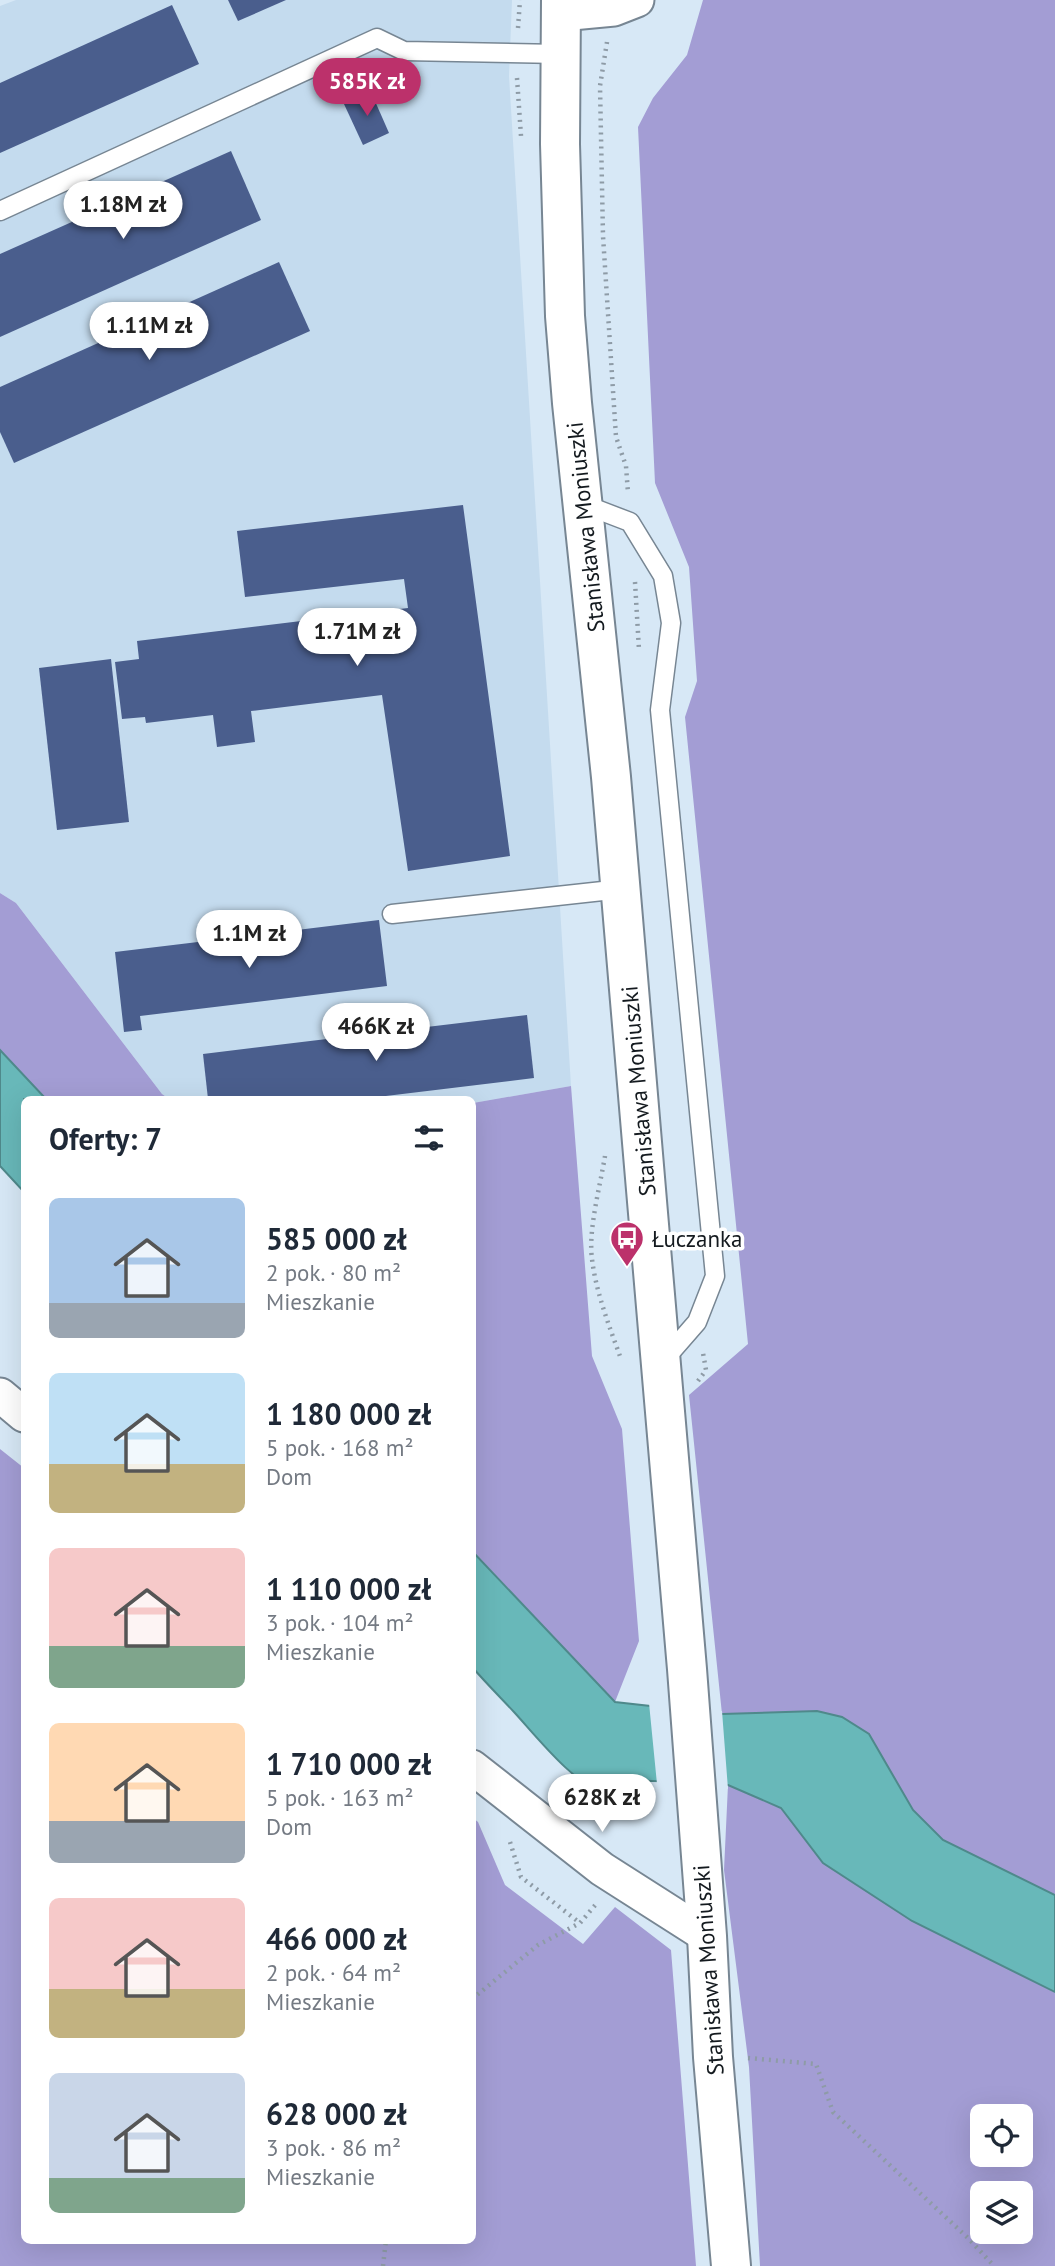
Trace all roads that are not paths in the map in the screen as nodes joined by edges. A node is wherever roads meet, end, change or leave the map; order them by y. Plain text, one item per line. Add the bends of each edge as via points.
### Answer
1 (625, 5) edge
2 (561, 7) edge
3 (560, 54) junction
4 (0, 211) edge
5 (583, 504) junction
6 (621, 889) junction
7 (392, 914) dead end
8 (661, 1364) junction
9 (0, 1395) edge
10 (21, 1412) edge
11 (476, 1770) edge
12 (707, 1936) junction
13 (731, 2266) edge

1 - 2 street
2 - 3 main road, Stanisława Moniuszki
3 - 4 lane via 404,51 377,38
3 - 5 main road, Stanisława Moniuszki via 565,302
5 - 6 main road, Stanisława Moniuszki
5 - 8 lane via 630,523 663,576 671,623 660,710 715,1276 697,1322
6 - 7 lane
6 - 8 main road, Stanisława Moniuszki
8 - 12 main road, Stanisława Moniuszki
9 - 10 street
11 - 12 street via 602,1869
12 - 13 main road, Stanisława Moniuszki

